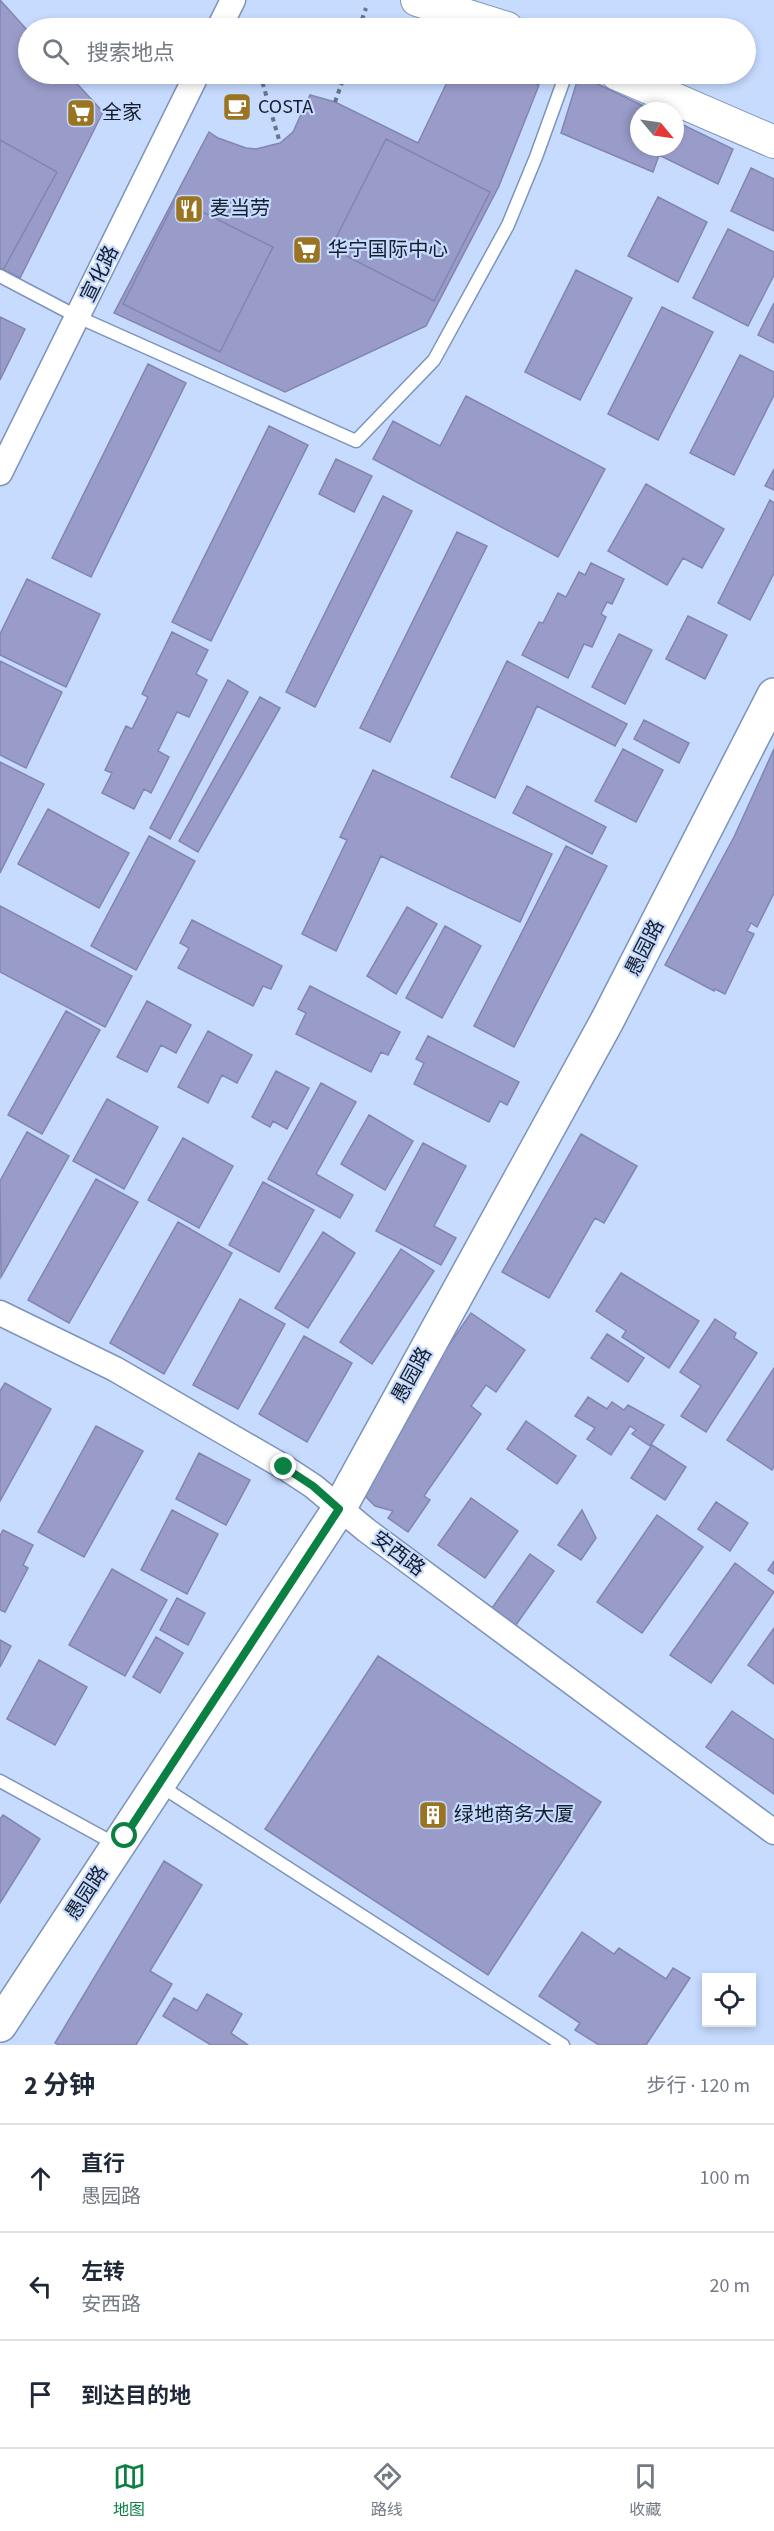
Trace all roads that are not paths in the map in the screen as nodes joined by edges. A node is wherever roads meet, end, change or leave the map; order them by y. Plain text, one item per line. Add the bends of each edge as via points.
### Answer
1 (232, 0) edge
2 (417, 0) edge
3 (224, 18) edge
4 (475, 18) edge
5 (192, 84) edge
6 (562, 84) edge
7 (640, 84) edge
8 (774, 142) edge
9 (0, 278) edge
10 (78, 317) junction
11 (0, 473) edge
12 (774, 695) edge
13 (0, 1312) edge
14 (339, 1509) junction
15 (0, 1781) edge
16 (158, 1784) junction
17 (774, 1832) edge
18 (118, 1845) junction
19 (0, 2025) edge
20 (563, 2045) edge

1 - 3 street
2 - 4 street
5 - 10 street, 宣化路
6 - 10 lane via 508,225 434,360 356,441
7 - 8 street
9 - 10 lane
10 - 11 street, 宣化路
12 - 14 main road, 愚园路 via 607,1022
13 - 14 street, 安西路 via 115,1369 284,1467
14 - 16 main road, 愚园路
14 - 17 street, 安西路
15 - 18 lane
16 - 18 main road, 愚园路
16 - 20 lane
18 - 19 main road, 愚园路

